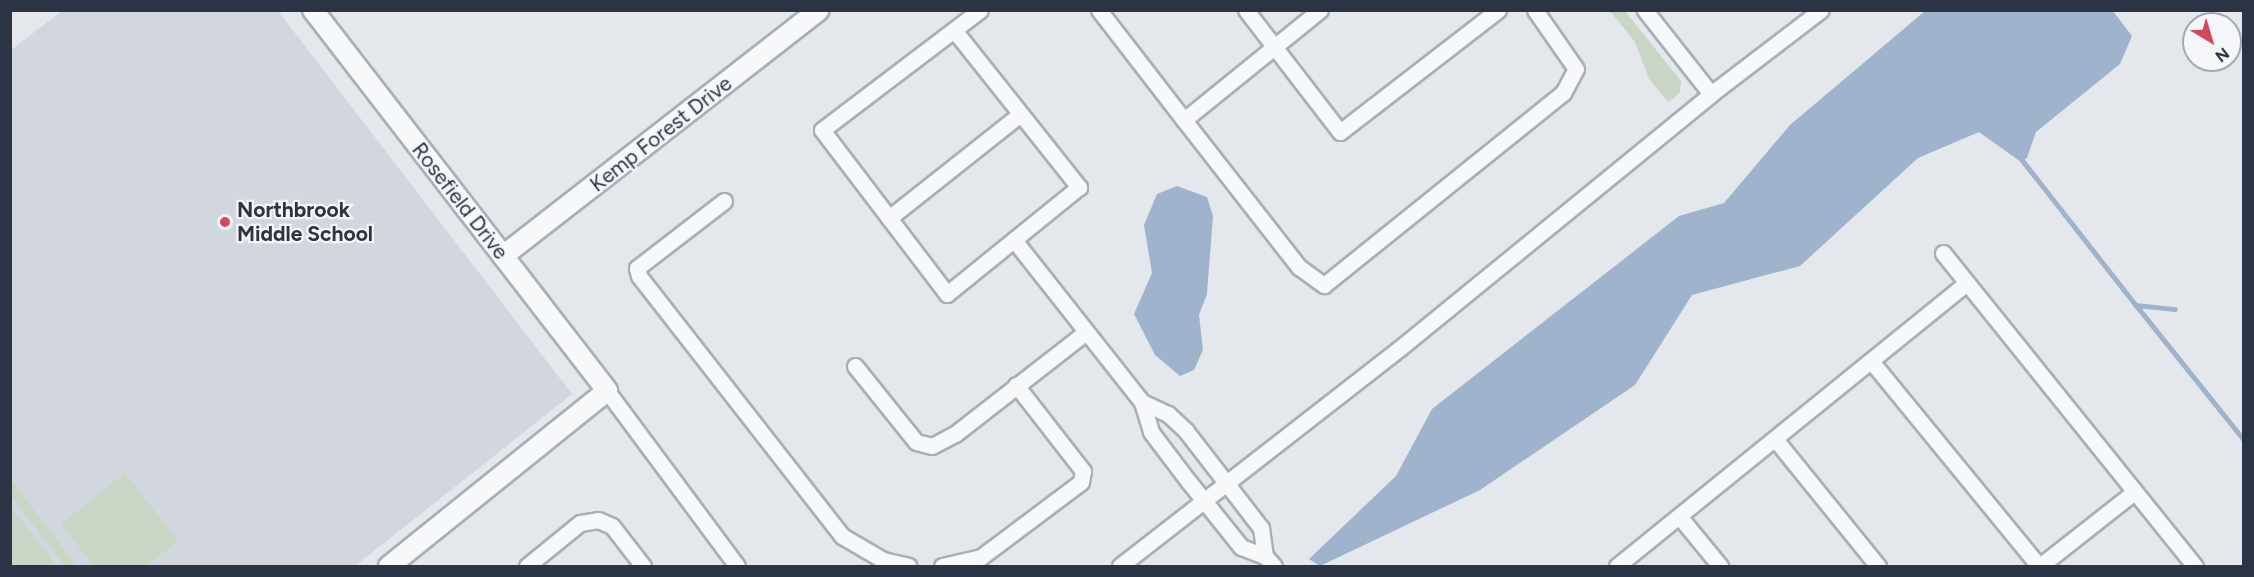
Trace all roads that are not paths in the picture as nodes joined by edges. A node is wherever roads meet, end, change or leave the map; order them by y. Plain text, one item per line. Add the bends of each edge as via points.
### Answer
1 (313, 10) edge
2 (819, 10) edge
3 (980, 10) edge
4 (1099, 10) edge
5 (1246, 10) edge
6 (1320, 10) edge
7 (1498, 10) edge
8 (1534, 10) edge
9 (1645, 10) edge
10 (1821, 10) edge
11 (954, 30) junction
12 (1274, 47) junction
13 (1711, 94) junction
14 (1020, 114) junction
15 (1184, 120) junction
16 (723, 201) dead end
17 (889, 218) junction
18 (1014, 240) junction
19 (1943, 253) dead end
20 (503, 256) junction
21 (1967, 283) junction
22 (1086, 332) junction
23 (1871, 361) junction
24 (855, 366) dead end
25 (1016, 385) junction
26 (607, 391) junction
27 (1142, 402) junction
28 (1775, 439) junction
29 (1227, 484) junction
30 (2134, 492) junction
31 (1206, 501) junction
32 (1679, 516) junction
33 (1269, 561) edge
34 (389, 567) edge
35 (527, 567) edge
36 (643, 567) edge
37 (738, 567) edge
38 (908, 567) edge
39 (942, 567) edge
40 (1120, 567) edge
41 (1617, 567) edge
42 (1720, 567) edge
43 (1878, 567) edge
44 (2040, 567) edge
45 (2195, 567) edge

1 - 20 street, Rosefield Drive
2 - 20 street, Kemp Forest Drive
3 - 11 street
4 - 15 street
5 - 12 street
6 - 12 street
7 - 12 street via 1340,132
8 - 15 street via 1576,69 1563,93 1324,285 1299,267
9 - 13 street
10 - 13 street
11 - 14 street
11 - 17 street via 822,130
12 - 15 street
13 - 29 street
14 - 17 street
14 - 18 street via 1078,187
16 - 38 street via 637,268 639,276 842,536 883,560
17 - 18 street via 947,294
18 - 22 street
19 - 21 street
20 - 26 street, Rosefield Drive
21 - 23 street
21 - 30 street
22 - 25 street
22 - 27 street
23 - 28 street
23 - 44 street
24 - 25 street via 916,442 932,446 949,438
25 - 39 street via 1083,471 1081,482 981,557
26 - 34 street
26 - 37 street
27 - 29 street via 1168,414 1186,431
27 - 31 street via 1151,432
28 - 32 street
28 - 43 street
29 - 31 street
29 - 33 street via 1261,528
30 - 44 street
30 - 45 street
31 - 33 street via 1241,547
31 - 40 street
32 - 41 street
32 - 42 street
35 - 36 street via 580,523 598,520 612,526

